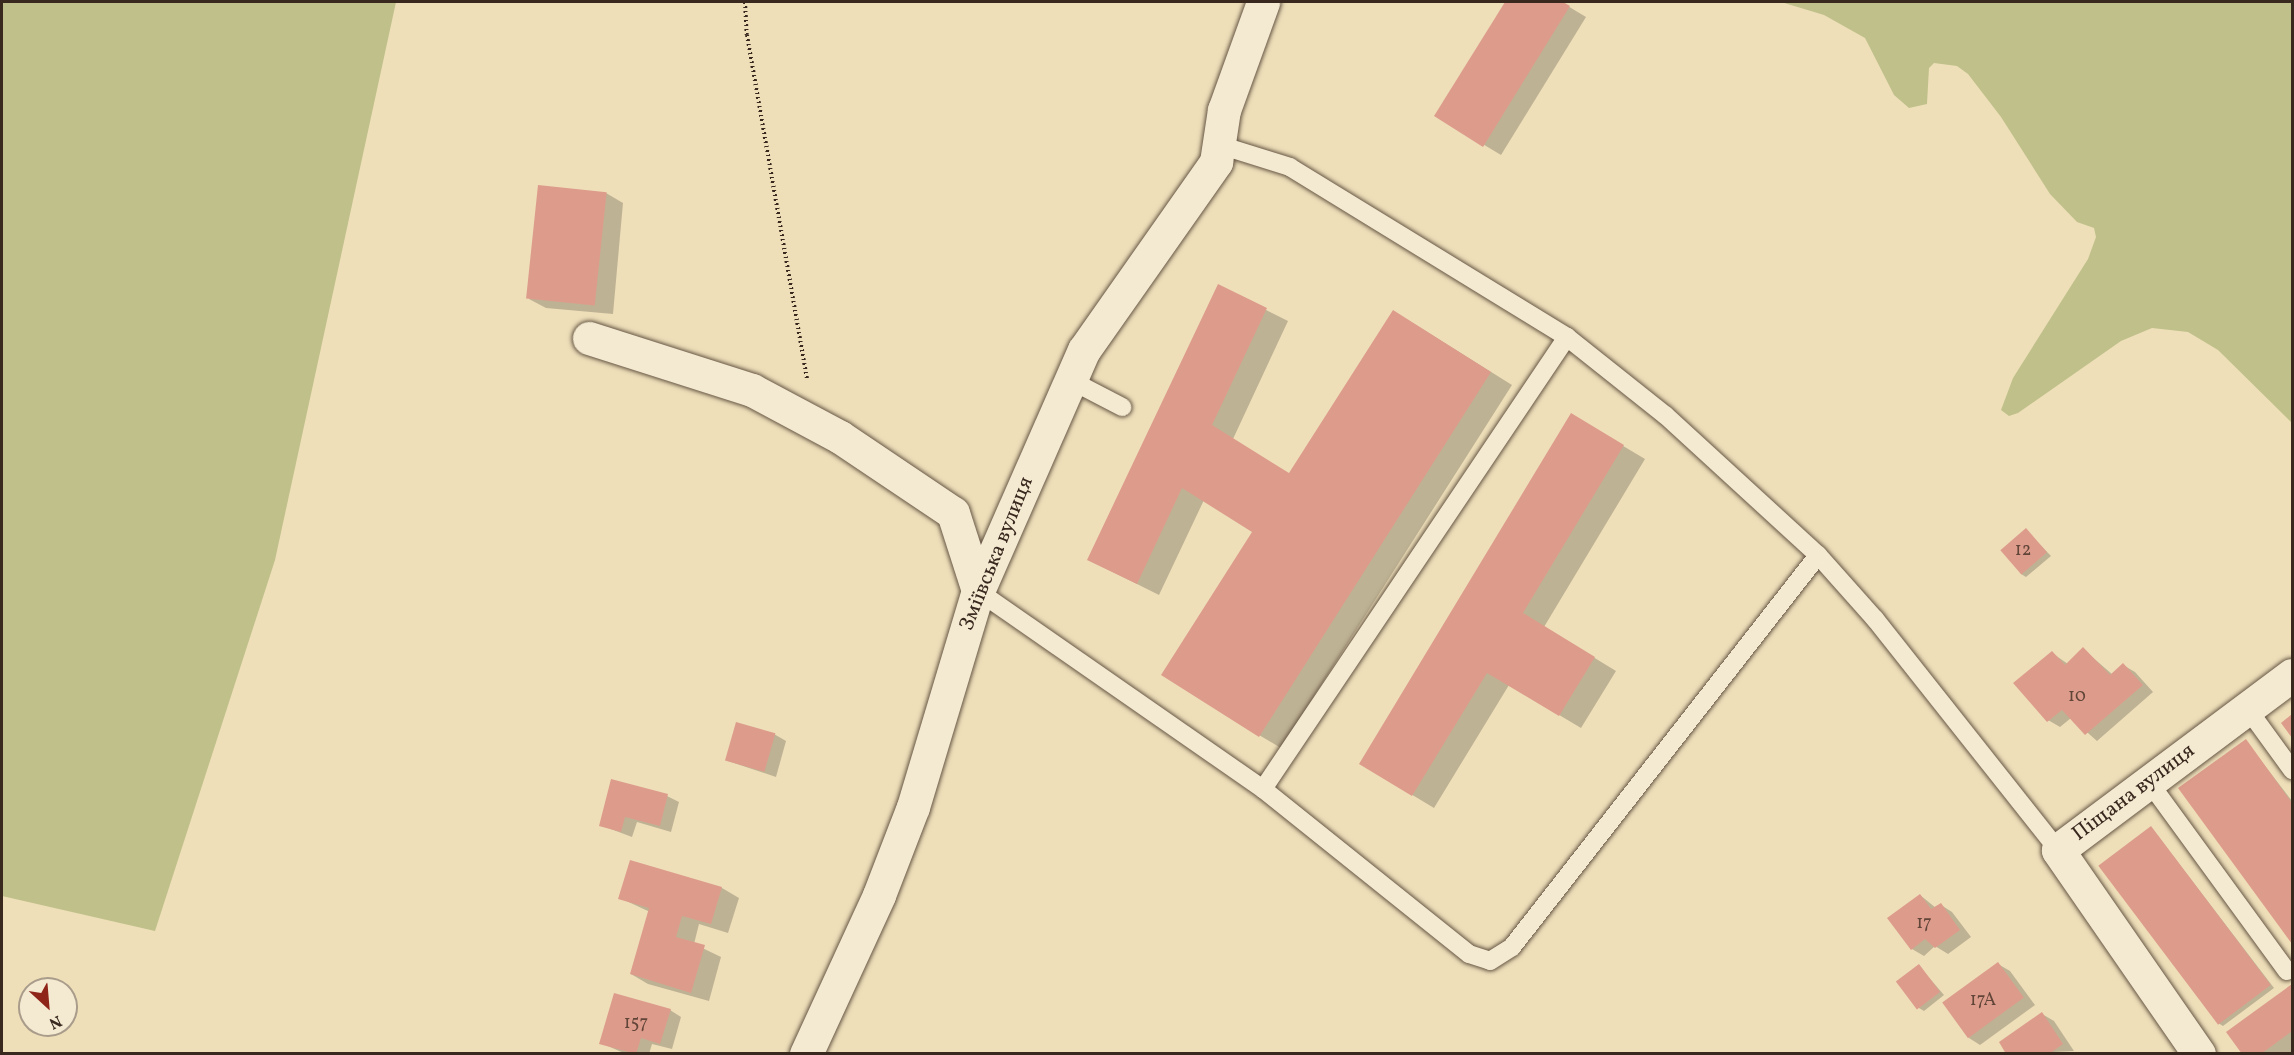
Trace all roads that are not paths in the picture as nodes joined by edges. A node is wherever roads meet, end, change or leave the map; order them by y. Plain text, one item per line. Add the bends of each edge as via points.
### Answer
1 (1263, 2) edge
2 (1220, 145) junction
3 (1567, 336) junction
4 (589, 338) dead end
5 (1070, 380) junction
6 (1122, 407) dead end
7 (1818, 555) junction
8 (978, 591) junction
9 (2292, 675) edge
10 (2247, 708) junction
11 (2292, 770) edge
12 (2149, 782) junction
13 (1263, 789) junction
14 (2058, 850) junction
15 (2287, 971) dead end
16 (806, 1053) edge
17 (2199, 1053) edge

1 - 2 street, Зміївська вулиця via 1256,30 1233,80
2 - 3 lane via 1290,167
2 - 5 street, Зміївська вулиця via 1207,179 1102,322
3 - 7 lane via 1665,415
3 - 13 lane
4 - 8 street via 752,390 840,437 953,513
5 - 6 lane
5 - 8 street, Зміївська вулиця
7 - 13 lane via 1512,947 1496,958 1480,960 1468,954
7 - 14 lane via 1881,627
8 - 13 lane
8 - 16 street, Зміївська вулиця via 909,816 879,895
9 - 10 street, Піщана вулиця
10 - 11 lane
10 - 12 street, Піщана вулиця
12 - 14 street, Піщана вулиця
12 - 15 lane
14 - 17 street, Піщана вулиця

